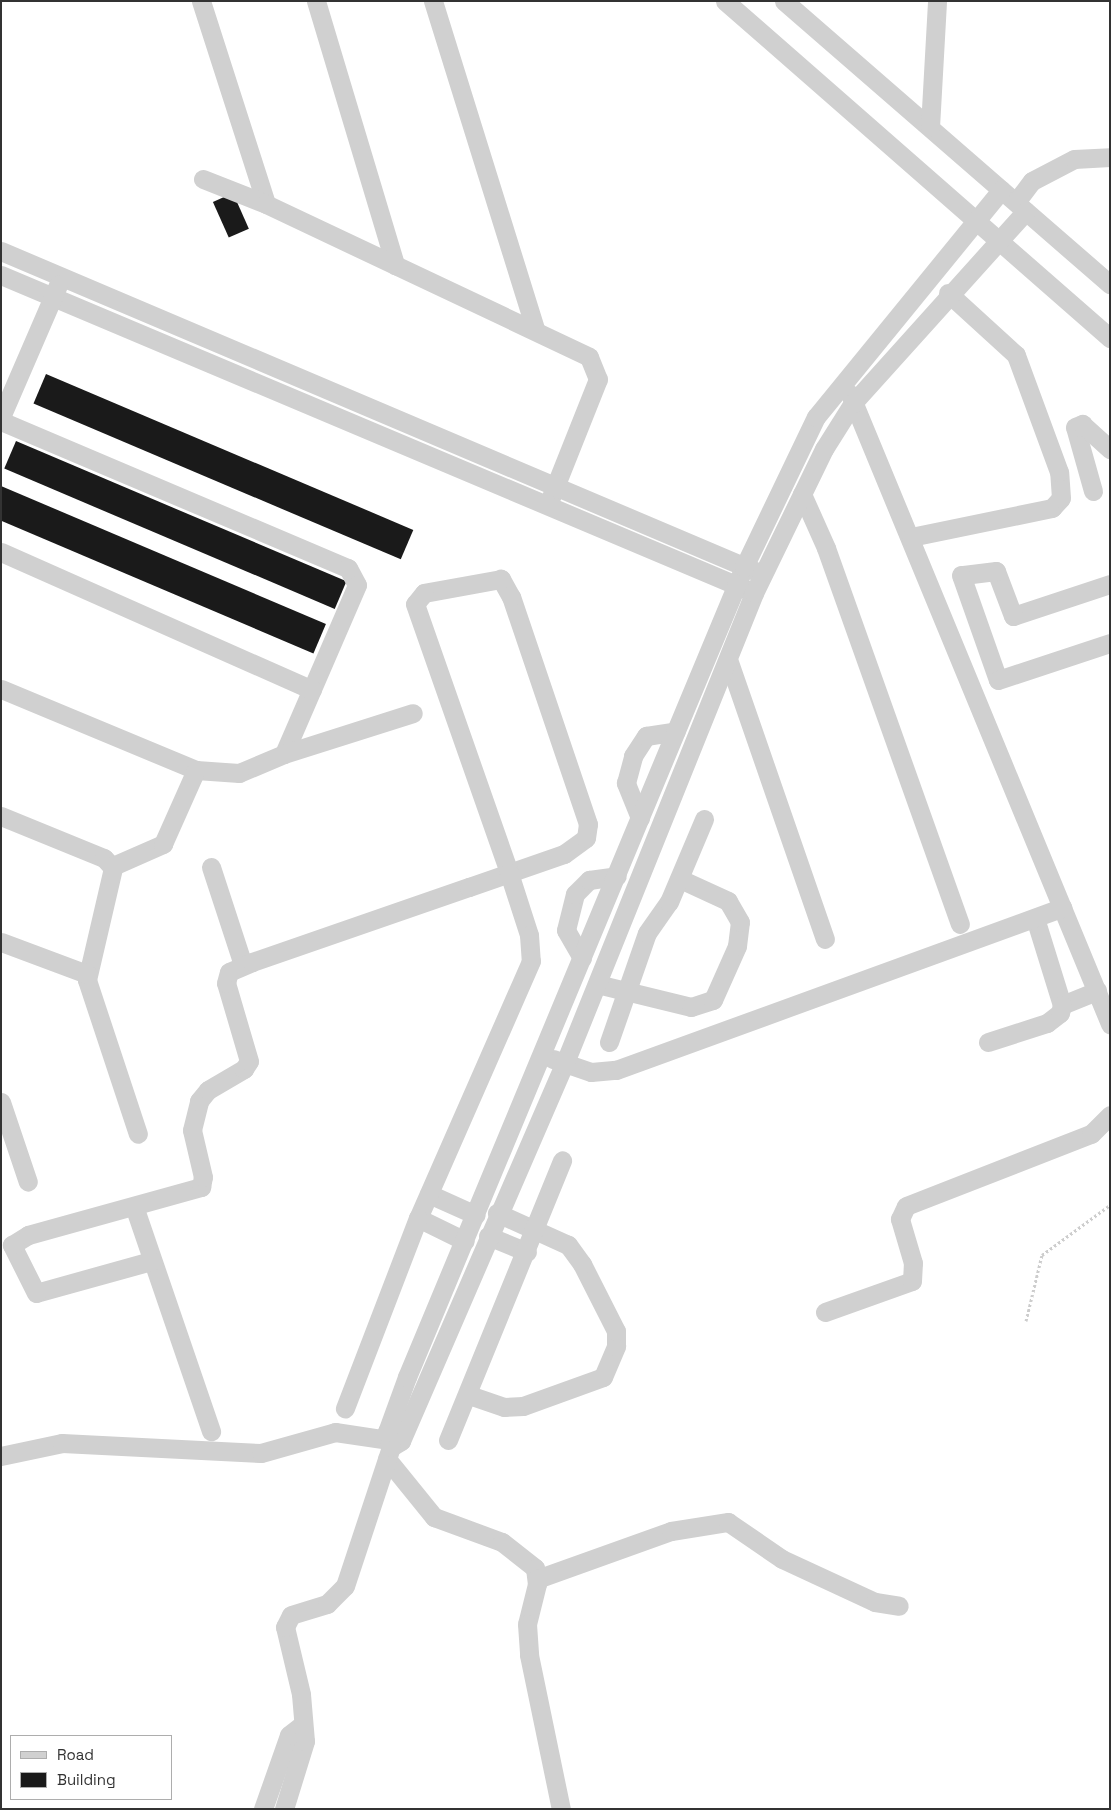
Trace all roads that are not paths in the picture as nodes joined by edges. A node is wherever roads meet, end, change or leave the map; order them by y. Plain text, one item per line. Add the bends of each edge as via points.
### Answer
1 (202, 1) edge
2 (316, 1) edge
3 (433, 1) edge
4 (725, 1) edge
5 (784, 1) edge
6 (937, 1) edge
7 (930, 127) junction
8 (1110, 157) edge
9 (203, 179) dead end
10 (1001, 190) junction
11 (266, 204) junction
12 (1021, 206) junction
13 (974, 221) junction
14 (996, 241) junction
15 (1, 250) edge
16 (395, 265) junction
17 (1, 275) edge
18 (62, 276) junction
19 (1110, 284) edge
20 (948, 293) junction
21 (53, 295) junction
22 (535, 329) junction
23 (1110, 338) edge
24 (845, 381) junction
25 (853, 403) junction
26 (1, 417) edge
27 (1, 421) edge
28 (1110, 449) edge
29 (555, 486) junction
30 (1093, 491) dead end
31 (802, 494) junction
32 (548, 505) junction
33 (911, 537) junction
34 (1, 552) edge
35 (753, 570) junction
36 (1110, 584) edge
37 (746, 590) junction
38 (1110, 643) edge
39 (729, 662) junction
40 (1, 689) edge
41 (312, 690) junction
42 (413, 713) dead end
43 (676, 731) junction
44 (284, 754) junction
45 (196, 770) junction
46 (1, 816) edge
47 (640, 818) junction
48 (704, 819) dead end
49 (112, 866) junction
50 (211, 867) dead end
51 (509, 873) junction
52 (617, 876) junction
53 (680, 879) junction
54 (1062, 908) junction
55 (1035, 918) junction
56 (960, 924) dead end
57 (825, 938) dead end
58 (1, 942) edge
59 (582, 958) junction
60 (243, 965) junction
61 (87, 974) junction
62 (597, 984) junction
63 (627, 991) junction
64 (1096, 991) junction
65 (1062, 1005) junction
66 (1110, 1024) edge
67 (609, 1042) dead end
68 (988, 1042) dead end
69 (541, 1052) junction
70 (564, 1065) junction
71 (1, 1102) edge
72 (1110, 1115) edge
73 (138, 1134) dead end
74 (562, 1160) dead end
75 (28, 1182) dead end
76 (429, 1194) junction
77 (134, 1209) junction
78 (498, 1213) junction
79 (476, 1215) junction
80 (418, 1218) junction
81 (537, 1227) junction
82 (488, 1236) junction
83 (465, 1241) junction
84 (527, 1252) junction
85 (151, 1260) junction
86 (826, 1312) dead end
87 (469, 1395) junction
88 (345, 1408) dead end
89 (211, 1431) dead end
90 (448, 1440) dead end
91 (389, 1449) junction
92 (1, 1456) edge
93 (537, 1580) junction
94 (899, 1606) dead end
95 (302, 1725) junction
96 (263, 1809) edge
97 (284, 1809) edge
98 (561, 1809) edge

1 - 11 street
2 - 16 street
3 - 22 street
4 - 13 street
5 - 7 street
6 - 7 street
7 - 10 street
8 - 12 street via 1074,159 1032,181
9 - 11 street
10 - 12 street
10 - 13 street
11 - 16 street
12 - 14 street
12 - 19 street
13 - 14 street
13 - 24 street
14 - 20 street
14 - 23 street
15 - 18 street
16 - 22 street
17 - 21 street
18 - 21 street
18 - 29 street
20 - 25 street
20 - 33 street via 1016,355 1059,472 1061,498 1052,508
21 - 26 street
21 - 32 street
22 - 29 street via 586,354 597,373
24 - 25 street
24 - 35 street via 805,435
25 - 31 street
25 - 33 street
27 - 41 street via 353,572 356,585
28 - 30 street via 1082,424 1075,427
29 - 32 street
29 - 35 street
31 - 35 street
31 - 56 street via 826,548
32 - 37 street
33 - 54 street
34 - 41 street
35 - 37 street
36 - 38 street via 1013,616 996,571 961,575 998,680
37 - 39 street
37 - 43 street
39 - 57 street
39 - 62 street
40 - 45 street
41 - 44 street
42 - 44 street
43 - 47 street
43 - 47 street via 646,736 634,756 626,783
44 - 45 street via 238,773
45 - 49 street via 164,844
46 - 49 street via 104,858
47 - 52 street
48 - 53 street
49 - 61 street
50 - 60 street
51 - 51 street via 415,604 424,593 498,578 511,597 588,824 580,845
51 - 60 street
51 - 76 street via 529,935 528,975
52 - 59 street
52 - 59 street via 589,880 575,894 566,930
53 - 63 street via 647,933
53 - 63 street via 728,901 738,913 740,932 720,988 708,1004 691,1007
54 - 55 street
54 - 64 street
55 - 65 street
55 - 70 street via 616,1070 591,1072
58 - 61 street
59 - 69 street
60 - 77 street via 225,978 249,1066 214,1085 200,1101 192,1130 203,1184 191,1193
61 - 73 street
62 - 63 street
62 - 70 street
63 - 67 street
64 - 65 street
64 - 66 street
65 - 68 street via 1060,1013 1046,1023
69 - 70 street
69 - 79 street
70 - 78 street
71 - 75 street
72 - 86 street via 1091,1134 906,1206 900,1219 913,1263 912,1281
74 - 81 street
76 - 79 street
76 - 80 street
77 - 85 street
77 - 85 street via 28,1235 12,1248 36,1293
78 - 81 street
78 - 82 street
79 - 83 street
80 - 83 street
80 - 88 street
81 - 84 street
81 - 87 street via 568,1245 582,1264 616,1331 608,1367 603,1377 518,1407 504,1407
82 - 84 street
82 - 91 street via 401,1441
83 - 91 street via 387,1432
84 - 87 street
85 - 89 street
87 - 90 street
91 - 92 street via 336,1432 261,1453 62,1443
91 - 93 street via 426,1511 445,1524 489,1536 518,1551 535,1568
91 - 95 street via 343,1591 328,1604 291,1615 285,1626 301,1694
93 - 94 street via 671,1531 728,1522 782,1559 874,1602
93 - 98 street via 529,1608 528,1644
95 - 96 street via 289,1735
95 - 97 street via 305,1741

